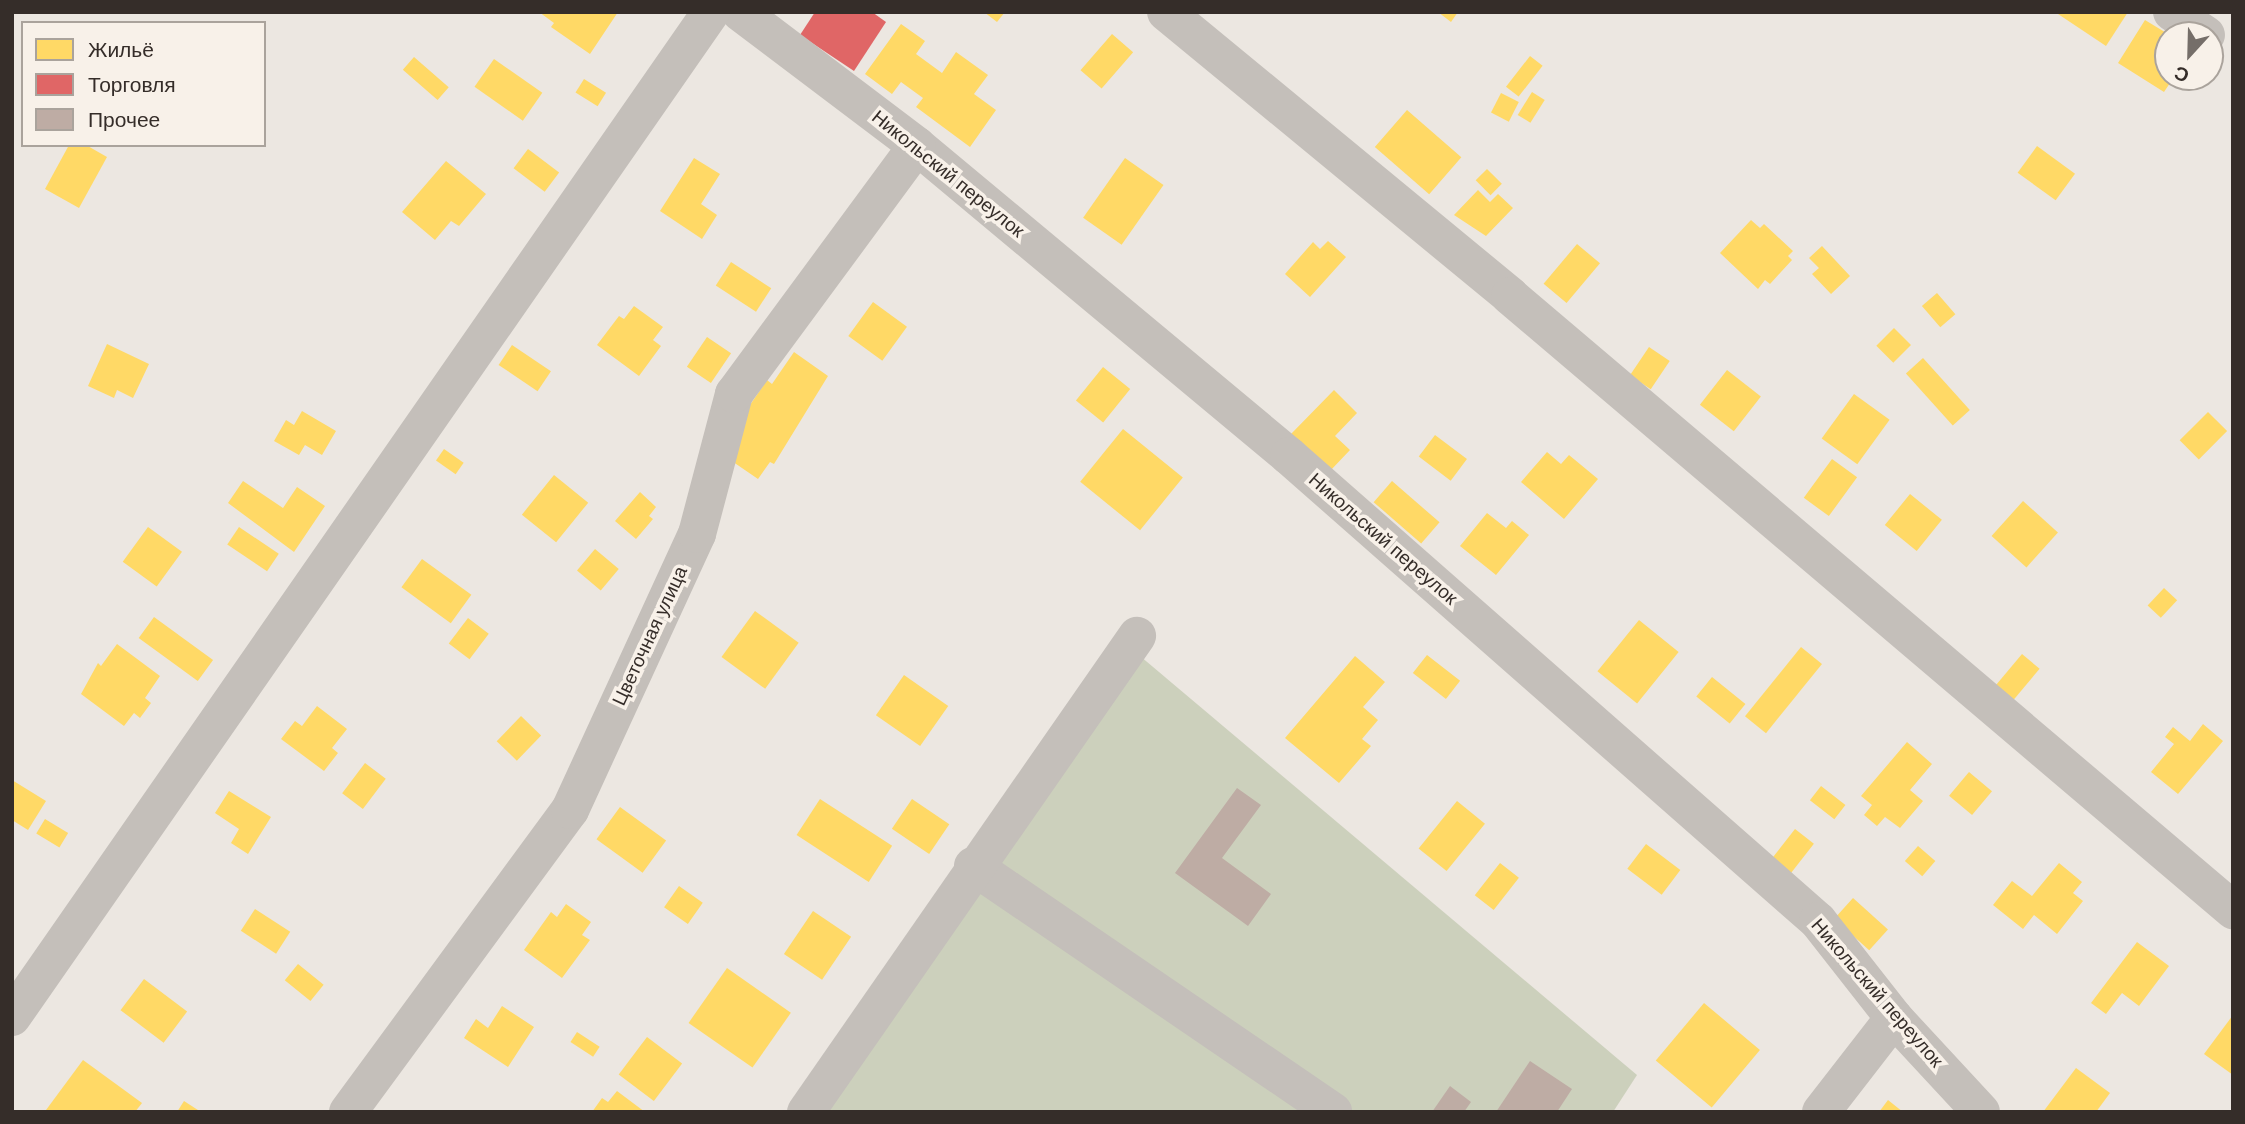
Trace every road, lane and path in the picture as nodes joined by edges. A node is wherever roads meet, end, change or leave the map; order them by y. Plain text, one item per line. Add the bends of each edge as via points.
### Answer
1 (711, 12) edge
2 (740, 12) edge
3 (1166, 12) edge
4 (917, 146) junction
5 (1136, 636) dead end
6 (974, 866) junction
7 (2233, 910) edge
8 (12, 1017) edge
9 (1894, 1018) junction
10 (348, 1112) edge
11 (806, 1112) edge
12 (1333, 1112) edge
13 (1821, 1112) edge
14 (1982, 1112) edge

1 - 8 street
2 - 4 street, Никольский переулок
3 - 7 street via 1520,305
4 - 9 street, Никольский переулок via 1289,456 1818,921
4 - 10 street, Цветочная улица via 734,394 697,534 570,810
5 - 6 street
6 - 11 street
6 - 12 street
9 - 13 street
9 - 14 street, Никольский переулок

